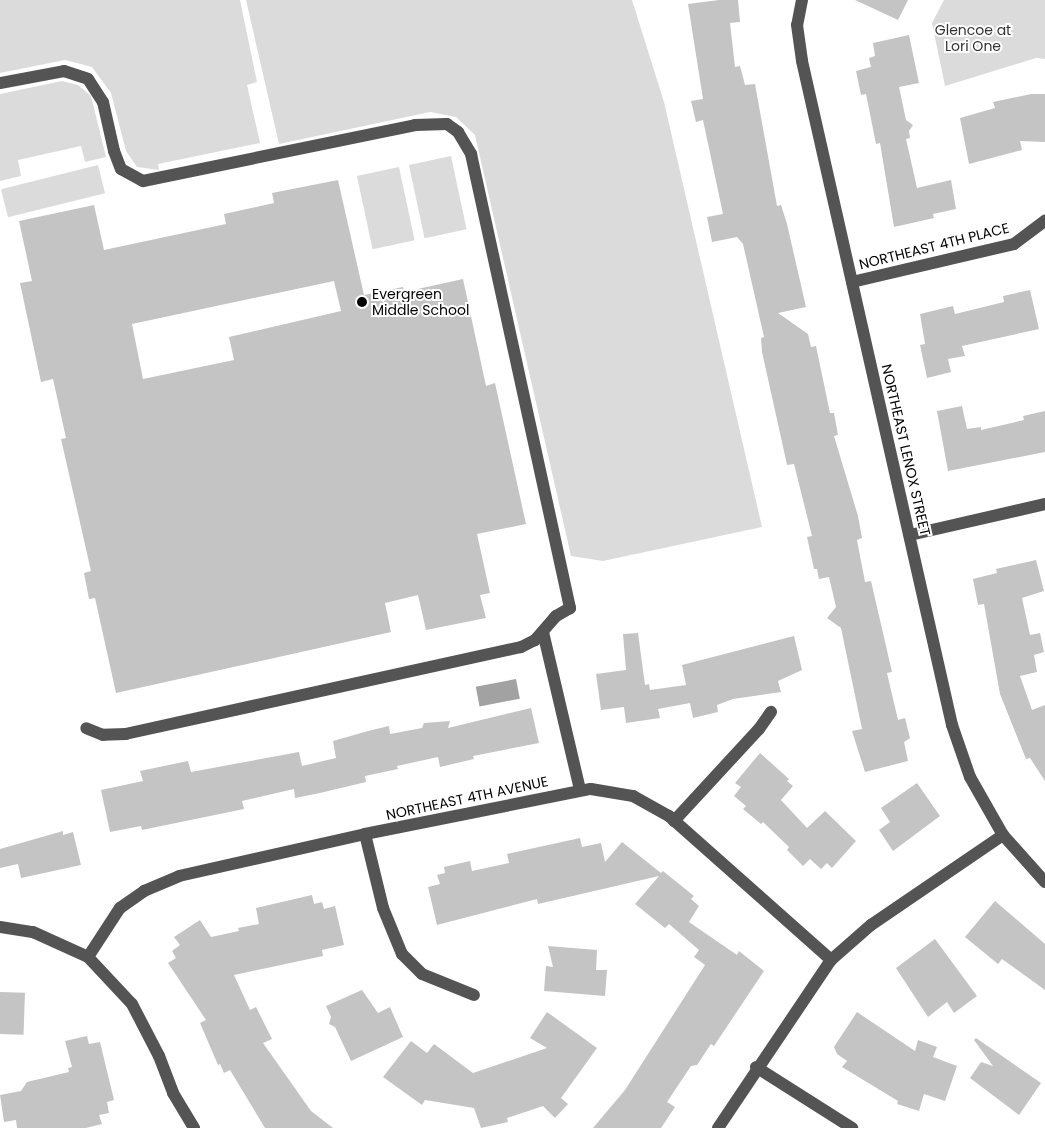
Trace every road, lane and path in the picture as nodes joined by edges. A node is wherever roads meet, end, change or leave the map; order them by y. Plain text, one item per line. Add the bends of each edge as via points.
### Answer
1 (802, 0) edge
2 (0, 83) edge
3 (1045, 221) edge
4 (852, 282) junction
5 (1045, 504) edge
6 (910, 534) junction
7 (543, 632) junction
8 (771, 712) dead end
9 (86, 728) dead end
10 (580, 790) junction
11 (674, 821) junction
12 (365, 834) junction
13 (1004, 835) junction
14 (1045, 882) edge
15 (0, 927) edge
16 (88, 957) junction
17 (831, 960) junction
18 (474, 995) dead end
19 (756, 1067) junction
20 (191, 1127) edge
21 (718, 1128) edge
22 (852, 1128) edge

1 - 4 street, NORTHEAST LENOX STREET via 797,25 802,62
2 - 7 street via 64,71 88,79 103,102 121,168 143,181 415,125 447,124 458,132 472,154 570,608 556,616
3 - 4 street, NORTHEAST 4TH PLACE via 1014,244
4 - 6 street, NORTHEAST LENOX STREET
5 - 6 street
6 - 13 street, NORTHEAST LENOX STREET via 952,725 970,777
7 - 9 street via 521,647 126,734 103,735
7 - 10 street
8 - 11 street
10 - 11 street, NORTHEAST 4TH AVENUE via 612,791 632,796 653,805
10 - 12 street, NORTHEAST 4TH AVENUE
11 - 17 street, NORTHEAST 4TH AVENUE
12 - 16 street, NORTHEAST 4TH AVENUE via 179,876 144,891 120,908
12 - 18 street via 383,908 402,954 422,974
13 - 14 street, NORTHEAST LENOX STREET
13 - 17 street via 871,924
15 - 16 street via 33,932
16 - 20 street via 132,1004
17 - 19 street
19 - 21 street
19 - 22 street

